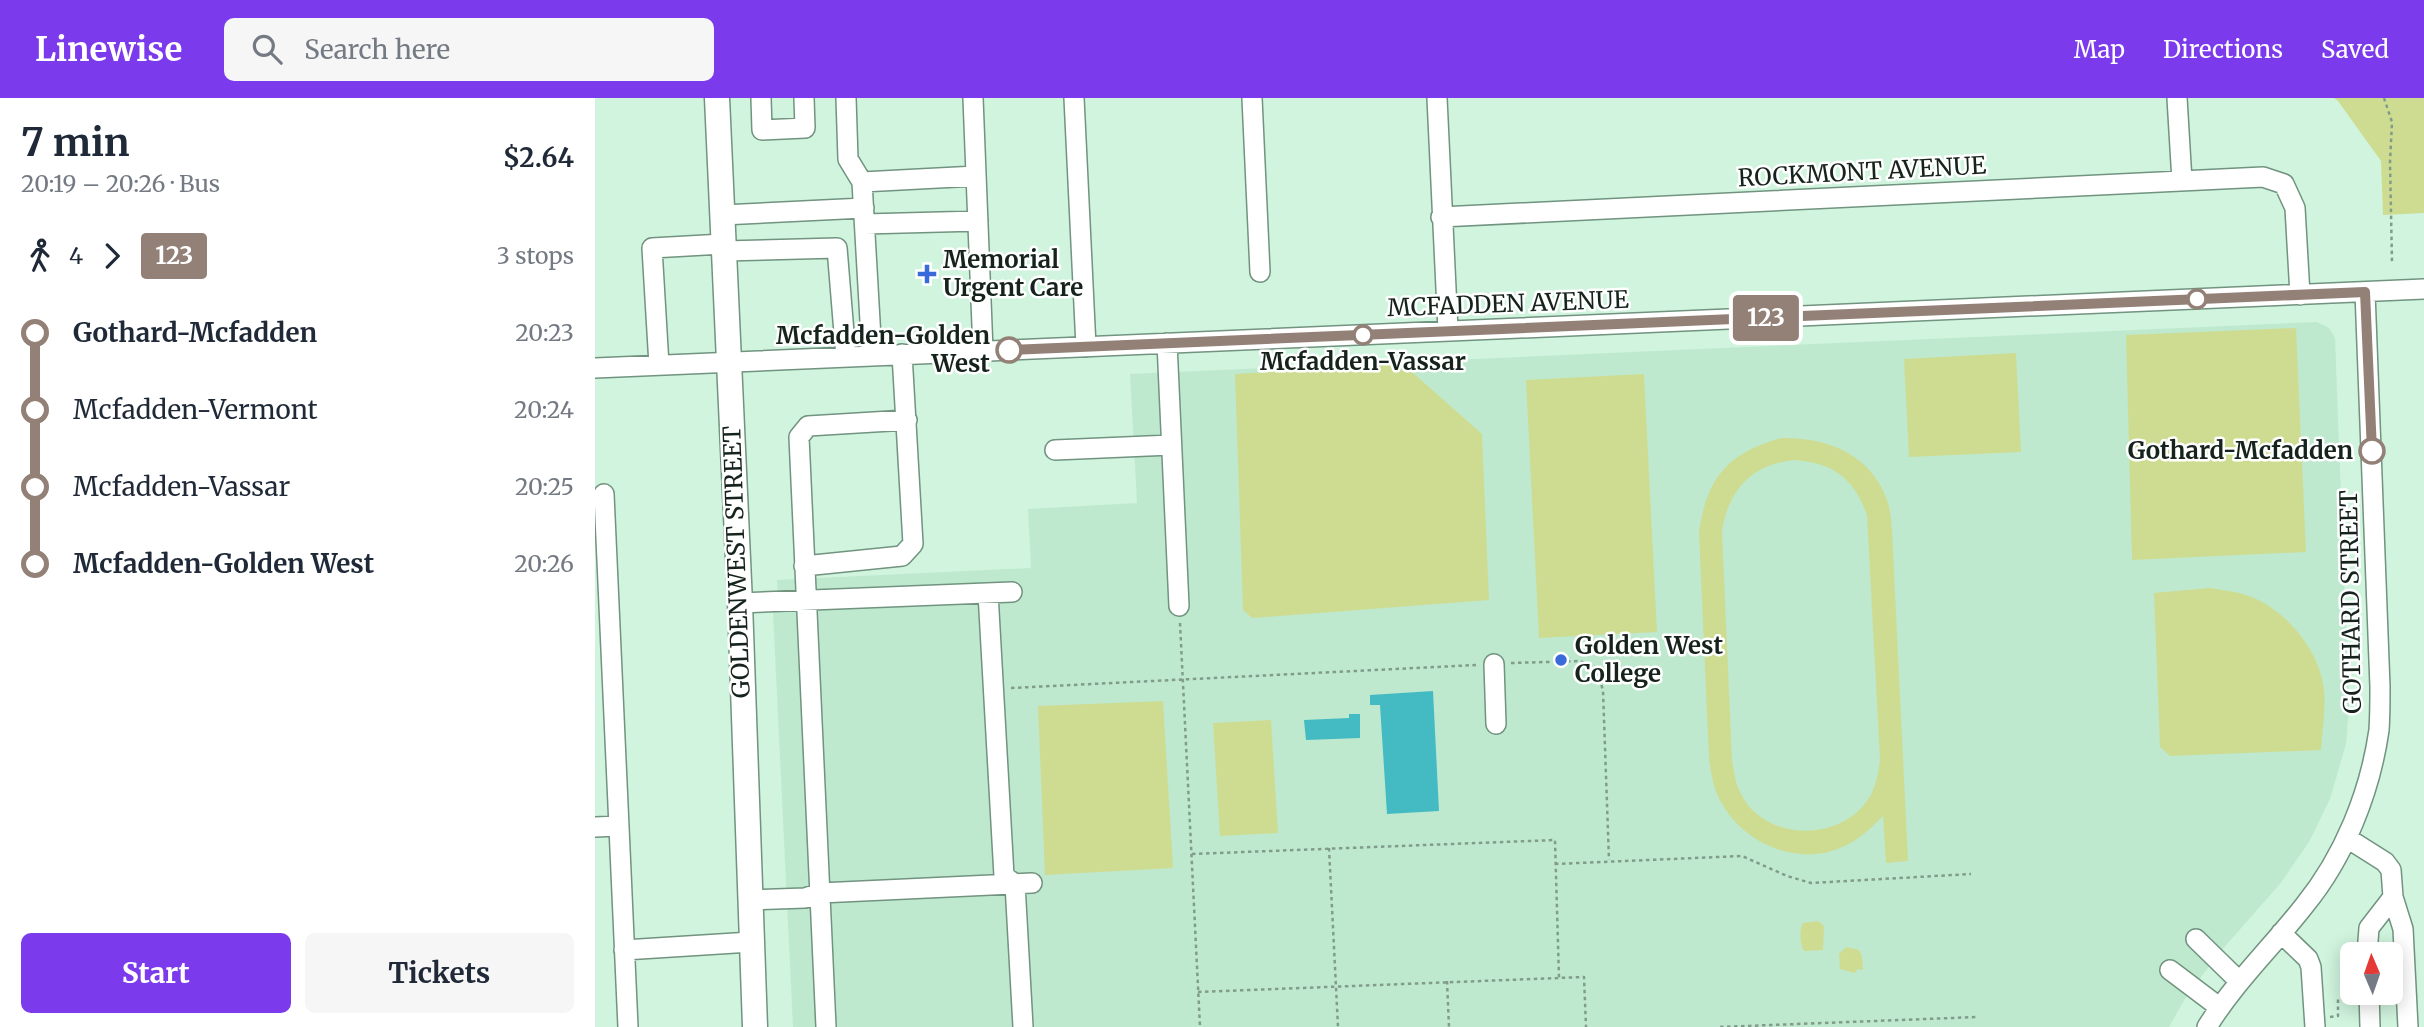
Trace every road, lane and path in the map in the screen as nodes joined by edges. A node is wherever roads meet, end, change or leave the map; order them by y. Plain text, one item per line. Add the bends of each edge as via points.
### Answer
1 (717, 98) edge
2 (761, 98) edge
3 (804, 98) edge
4 (846, 98) edge
5 (973, 98) edge
6 (1074, 98) edge
7 (1252, 98) edge
8 (1437, 98) edge
9 (2176, 98) edge
10 (2384, 98) edge
11 (976, 176) junction
12 (2182, 181) junction
13 (862, 182) junction
14 (722, 215) junction
15 (1441, 217) junction
16 (978, 221) junction
17 (864, 223) junction
18 (723, 248) junction
19 (837, 248) junction
20 (2392, 262) dead end
21 (1260, 272) dead end
22 (2424, 289) edge
23 (2365, 292) junction
24 (2301, 295) junction
25 (1448, 331) junction
26 (1167, 343) junction
27 (1086, 347) junction
28 (983, 351) junction
29 (902, 355) junction
30 (872, 356) junction
31 (846, 357) junction
32 (728, 362) junction
33 (659, 365) junction
34 (595, 368) edge
35 (907, 420) junction
36 (1171, 445) junction
37 (1055, 450) dead end
38 (604, 494) dead end
39 (804, 566) junction
40 (1012, 592) dead end
41 (988, 593) junction
42 (806, 600) junction
43 (740, 603) junction
44 (1179, 606) joint
45 (1494, 664) junction
46 (1182, 679) junction
47 (994, 688) junction
48 (1496, 724) dead end
49 (618, 825) junction
50 (595, 827) edge
51 (2347, 838) junction
52 (1329, 848) junction
53 (1192, 855) junction
54 (1609, 860) junction
55 (1555, 864) junction
56 (1971, 874) dead end
57 (1023, 884) junction
58 (820, 893) junction
59 (2393, 897) junction
60 (750, 900) junction
61 (2281, 933) junction
62 (2196, 939) dead end
63 (751, 942) junction
64 (2368, 942) edge
65 (624, 950) junction
66 (2170, 970) dead end
67 (1559, 978) junction
68 (1447, 981) junction
69 (2239, 981) junction
70 (1336, 986) junction
71 (1198, 992) junction
72 (2369, 1005) edge
73 (2219, 1007) junction
74 (1977, 1017) dead end
75 (1818, 1025) edge
76 (628, 1027) edge
77 (755, 1027) edge
78 (826, 1027) edge
79 (1023, 1027) edge
80 (1200, 1027) edge
81 (1338, 1027) edge
82 (1449, 1027) edge
83 (1586, 1027) edge
84 (1720, 1027) edge
85 (2207, 1027) edge
86 (2315, 1027) edge
87 (2370, 1027) edge
88 (2408, 1027) edge

1 - 14 main road, GOLDENWEST STREET
2 - 3 street via 762,130 805,128
4 - 13 street via 848,159
5 - 11 street
6 - 27 street
7 - 21 street
8 - 15 street
9 - 12 street
10 - 20 path via 2392,122
11 - 13 street
11 - 16 street
12 - 15 street, ROCKMONT AVENUE
12 - 24 street, ROCKMONT AVENUE via 2263,177 2284,184 2295,208
13 - 17 street
14 - 17 street
14 - 18 main road, GOLDENWEST STREET
15 - 25 street
16 - 17 street
16 - 28 street
17 - 19 street
17 - 30 street
18 - 19 street
18 - 32 main road, GOLDENWEST STREET
18 - 33 street via 652,248
19 - 31 street
22 - 23 street, MCFADDEN AVENUE
23 - 24 street, MCFADDEN AVENUE
23 - 51 street, GOTHARD STREET via 2379,730
24 - 25 street, MCFADDEN AVENUE
25 - 26 street, MCFADDEN AVENUE
26 - 27 street, MCFADDEN AVENUE
26 - 36 street
27 - 28 street, MCFADDEN AVENUE
28 - 29 street, MCFADDEN AVENUE
29 - 30 street, MCFADDEN AVENUE
29 - 35 street
30 - 31 street, MCFADDEN AVENUE
31 - 32 street, MCFADDEN AVENUE
32 - 33 street, MCFADDEN AVENUE
32 - 43 main road, GOLDENWEST STREET
33 - 34 street, MCFADDEN AVENUE
35 - 39 street via 913,544 902,556
35 - 39 street via 808,426 799,437
36 - 37 street
36 - 44 street
38 - 49 street
39 - 42 street
40 - 41 street
41 - 42 street
41 - 47 street
42 - 43 street
42 - 58 street
43 - 60 main road, GOLDENWEST STREET
44 - 46 path
45 - 46 path
45 - 48 street
45 - 54 path via 1580,661 1597,668 1603,691
46 - 47 path
46 - 53 path
47 - 57 street via 1004,876
49 - 50 street
49 - 65 street
51 - 59 street via 2385,862 2391,870
51 - 61 street, GOTHARD STREET via 2325,878
52 - 53 path
52 - 55 path via 1555,840
52 - 70 path
53 - 71 path
54 - 55 path
54 - 56 path via 1742,856 1811,883
55 - 67 path
57 - 58 street
57 - 79 street
58 - 60 street
58 - 78 street
59 - 64 street via 2369,928
59 - 88 street via 2403,929
60 - 63 main road, GOLDENWEST STREET
61 - 69 street, GOTHARD STREET
61 - 86 street via 2308,960
62 - 69 street
63 - 65 street
63 - 77 main road, GOLDENWEST STREET
65 - 76 street
66 - 73 street
67 - 68 path
67 - 83 path via 1584,977
68 - 70 path
68 - 82 path
69 - 73 street, GOTHARD STREET
70 - 71 path
70 - 81 path
71 - 80 path
72 - 87 street
73 - 85 street, GOTHARD STREET
74 - 75 path
75 - 84 path

